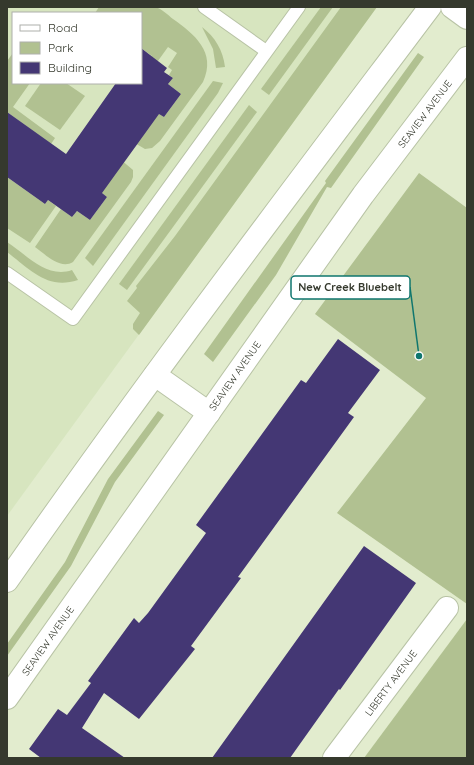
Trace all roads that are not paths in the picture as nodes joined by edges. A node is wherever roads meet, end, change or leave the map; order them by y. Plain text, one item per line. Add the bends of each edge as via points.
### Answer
1 (204, 7) edge
2 (299, 7) edge
3 (430, 7) edge
4 (452, 7) edge
5 (467, 18) edge
6 (266, 51) junction
7 (467, 58) edge
8 (7, 273) edge
9 (154, 374) junction
10 (209, 413) junction
11 (7, 581) edge
12 (447, 608) dead end
13 (7, 698) edge
14 (334, 758) edge

1 - 6 lane
2 - 6 lane
3 - 9 street
4 - 5 street
6 - 8 lane via 73,319
7 - 10 street, SEAVIEW AVENUE via 363,195
9 - 10 street
9 - 11 street
10 - 13 street, SEAVIEW AVENUE
12 - 14 street, LIBERTY AVENUE

